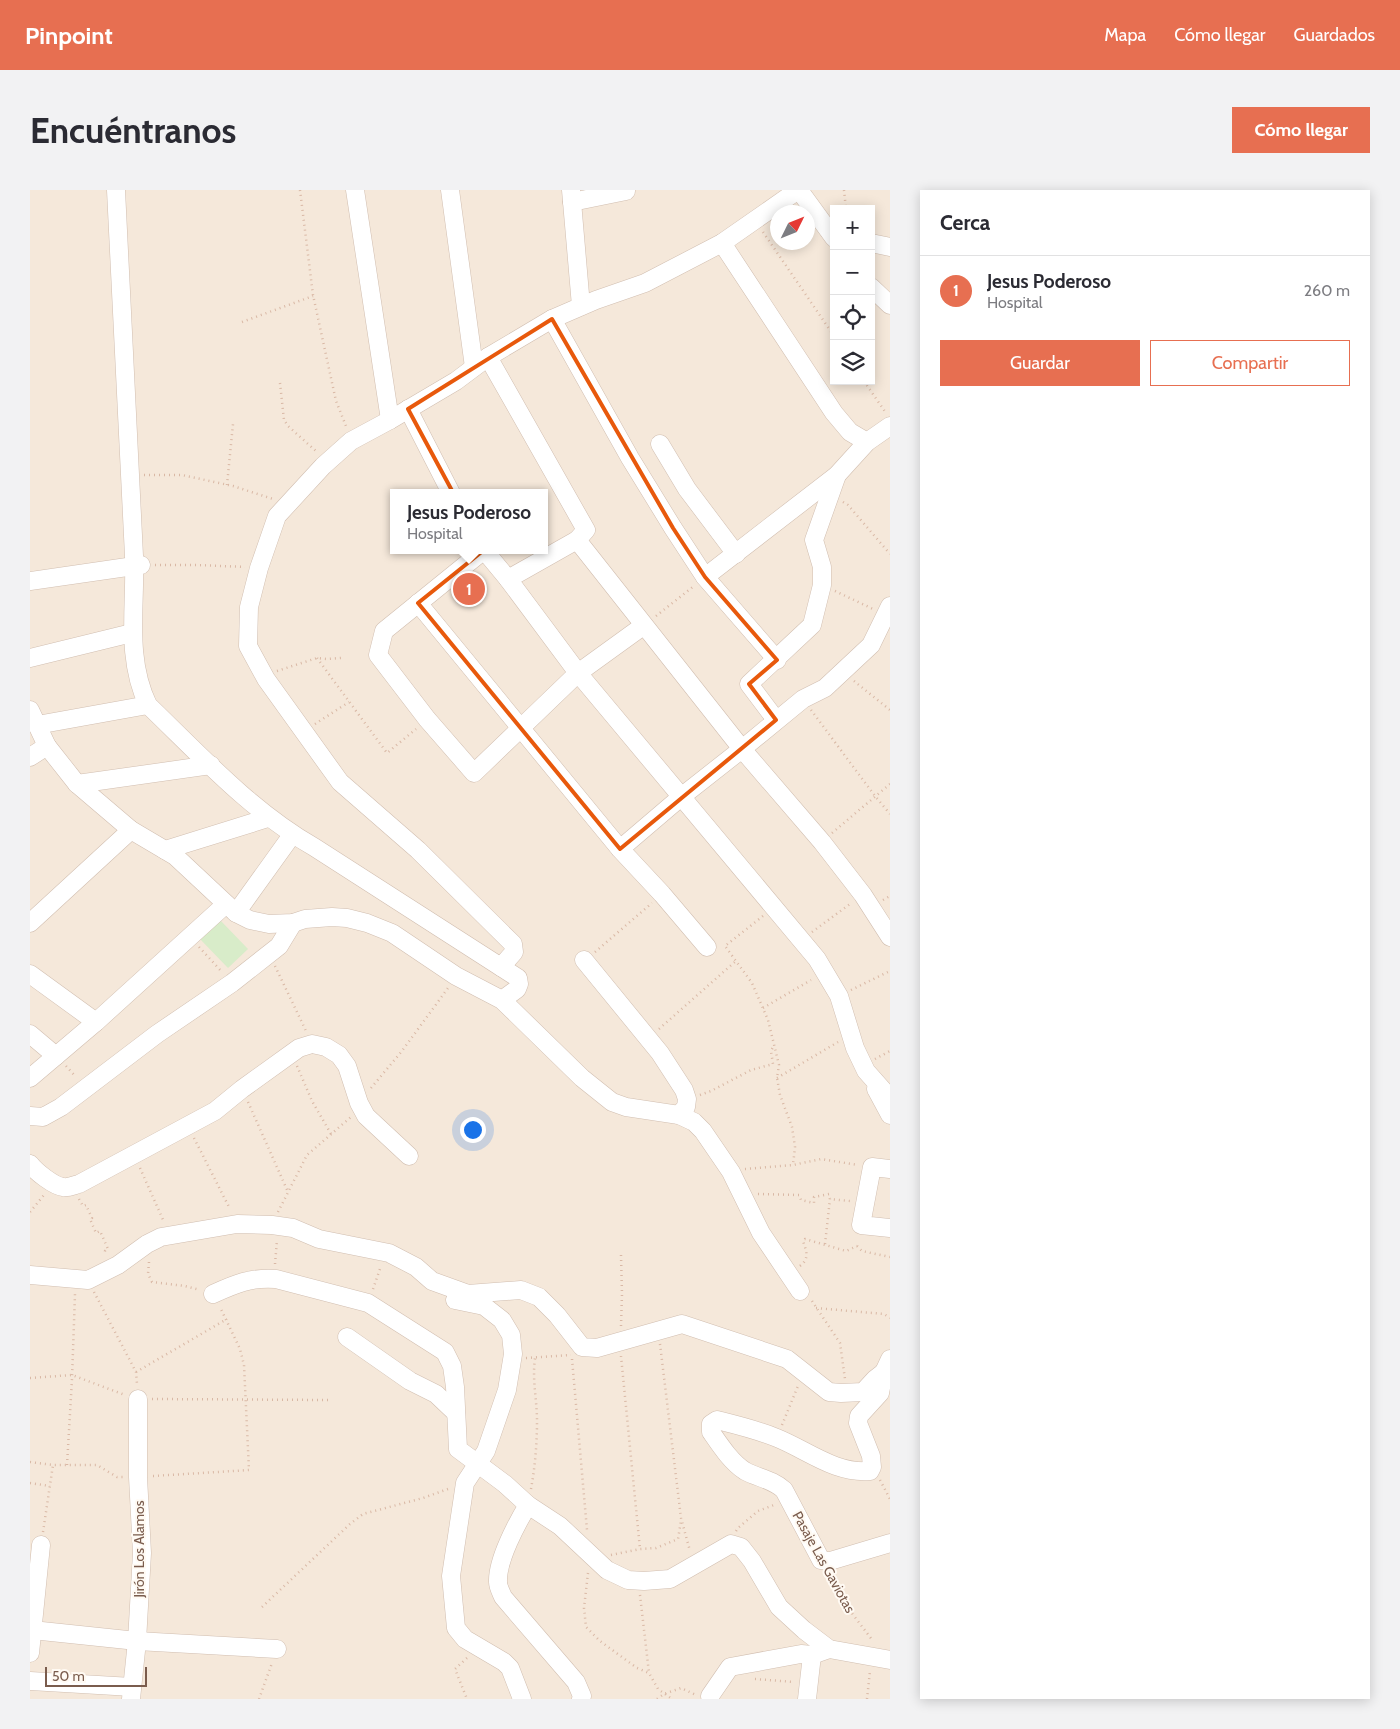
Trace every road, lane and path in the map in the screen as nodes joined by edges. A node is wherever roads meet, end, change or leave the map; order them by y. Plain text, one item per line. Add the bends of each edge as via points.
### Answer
1 (116, 190) edge
2 (300, 190) edge
3 (355, 190) edge
4 (450, 190) edge
5 (799, 190) edge
6 (844, 190) edge
7 (626, 191) edge
8 (571, 196) edge
9 (846, 205) edge
10 (755, 220) junction
11 (830, 232) edge
12 (722, 243) junction
13 (875, 244) edge
14 (890, 247) edge
15 (875, 291) edge
16 (313, 296) junction
17 (890, 304) edge
18 (581, 306) junction
19 (552, 319) junction
20 (242, 322) dead end
21 (830, 330) edge
22 (481, 362) junction
23 (280, 383) dead end
24 (867, 385) edge
25 (408, 409) junction
26 (890, 419) edge
27 (390, 420) junction
28 (232, 424) dead end
29 (890, 426) edge
30 (351, 441) junction
31 (867, 442) junction
32 (660, 444) dead end
33 (328, 463) junction
34 (130, 475) junction
35 (836, 475) junction
36 (227, 485) junction
37 (449, 489) edge
38 (829, 494) junction
39 (288, 504) junction
40 (577, 540) junction
41 (479, 554) edge
42 (487, 554) edge
43 (736, 554) junction
44 (890, 554) edge
45 (138, 565) junction
46 (259, 568) junction
47 (705, 577) junction
48 (508, 579) junction
49 (30, 580) edge
50 (822, 585) junction
51 (418, 603) junction
52 (888, 610) edge
53 (643, 626) junction
54 (132, 633) junction
55 (30, 658) edge
56 (317, 658) junction
57 (342, 658) dead end
58 (777, 660) junction
59 (843, 672) junction
60 (578, 673) junction
61 (264, 675) junction
62 (803, 699) junction
63 (349, 702) junction
64 (148, 705) junction
65 (890, 710) edge
66 (34, 718) edge
67 (427, 719) junction
68 (776, 720) junction
69 (520, 728) junction
70 (304, 732) junction
71 (47, 746) junction
72 (742, 749) junction
73 (30, 757) edge
74 (211, 765) junction
75 (77, 784) junction
76 (890, 784) edge
77 (874, 796) junction
78 (681, 797) junction
79 (890, 814) edge
80 (268, 818) junction
81 (131, 830) junction
82 (292, 835) junction
83 (822, 842) junction
84 (620, 849) junction
85 (165, 850) junction
86 (662, 894) junction
87 (863, 895) junction
88 (774, 908) junction
89 (231, 909) junction
90 (30, 923) edge
91 (293, 923) junction
92 (189, 937) junction
93 (890, 937) edge
94 (801, 940) junction
95 (707, 947) dead end
96 (270, 953) junction
97 (584, 960) joint
98 (737, 960) junction
99 (501, 967) junction
100 (890, 971) edge
101 (824, 972) junction
102 (30, 974) edge
103 (456, 976) junction
104 (232, 983) junction
105 (839, 996) junction
106 (502, 1000) junction
107 (763, 1008) junction
108 (96, 1022) junction
109 (850, 1033) junction
110 (30, 1034) edge
111 (648, 1039) junction
112 (312, 1044) junction
113 (774, 1044) junction
114 (291, 1053) junction
115 (56, 1056) junction
116 (866, 1071) junction
117 (30, 1078) edge
118 (777, 1078) junction
119 (86, 1088) junction
120 (242, 1089) junction
121 (890, 1098) edge
122 (687, 1100) junction
123 (360, 1105) junction
124 (679, 1115) junction
125 (890, 1115) edge
126 (30, 1116) edge
127 (188, 1126) junction
128 (331, 1134) junction
129 (134, 1155) junction
130 (409, 1156) dead end
131 (30, 1164) edge
132 (793, 1165) junction
133 (872, 1167) junction
134 (890, 1169) edge
135 (731, 1172) junction
136 (62, 1185) junction
137 (288, 1192) junction
138 (742, 1197) junction
139 (830, 1200) junction
140 (865, 1203) junction
141 (30, 1212) edge
142 (237, 1224) junction
143 (271, 1225) junction
144 (890, 1228) edge
145 (170, 1235) junction
146 (825, 1244) junction
147 (620, 1255) dead end
148 (890, 1257) edge
149 (150, 1260) dead end
150 (118, 1265) junction
151 (788, 1273) junction
152 (30, 1275) edge
153 (264, 1278) junction
154 (82, 1279) junction
155 (432, 1281) junction
156 (800, 1291) joint
157 (213, 1294) junction
158 (816, 1308) junction
159 (890, 1318) edge
160 (227, 1319) junction
161 (658, 1331) junction
162 (347, 1337) dead end
163 (620, 1342) junction
164 (535, 1358) junction
165 (513, 1359) junction
166 (887, 1365) edge
167 (136, 1372) junction
168 (803, 1373) junction
169 (72, 1375) junction
170 (30, 1378) edge
171 (846, 1392) junction
172 (138, 1399) junction
173 (246, 1400) junction
174 (329, 1400) dead end
175 (456, 1413) junction
176 (776, 1438) junction
177 (30, 1462) edge
178 (53, 1465) junction
179 (67, 1465) junction
180 (477, 1465) junction
181 (138, 1477) junction
182 (878, 1478) dead end
183 (30, 1483) edge
184 (465, 1483) junction
185 (50, 1486) junction
186 (890, 1499) edge
187 (528, 1505) junction
188 (766, 1509) dead end
189 (681, 1518) junction
190 (890, 1543) edge
191 (731, 1544) junction
192 (41, 1545) joint
193 (640, 1549) junction
194 (591, 1551) junction
195 (691, 1557) dead end
196 (821, 1560) junction
197 (639, 1580) junction
198 (262, 1608) dead end
199 (32, 1630) junction
200 (137, 1641) junction
201 (471, 1643) junction
202 (277, 1649) joint
203 (829, 1649) junction
204 (30, 1653) edge
205 (812, 1655) junction
206 (883, 1660) edge
207 (649, 1673) junction
208 (752, 1679) dead end
209 (30, 1680) edge
210 (808, 1691) edge
211 (131, 1693) edge
212 (664, 1694) junction
213 (710, 1696) joint
214 (259, 1699) edge
215 (467, 1699) edge
216 (522, 1699) edge
217 (581, 1699) edge
218 (657, 1699) edge
219 (672, 1699) edge
220 (867, 1699) edge

1 - 34 street
2 - 16 path
3 - 27 street
4 - 22 street
5 - 10 street
5 - 11 street
6 - 9 path
7 - 8 street
8 - 18 street
10 - 12 street
10 - 21 path
12 - 18 street via 646,283
12 - 31 street via 834,413 850,432
13 - 14 street
15 - 17 street
16 - 20 path
16 - 30 path via 336,401
18 - 19 street
19 - 22 street
19 - 47 street via 630,458
22 - 25 street
22 - 40 street via 586,530
23 - 33 path via 284,420
24 - 26 path
25 - 27 street
25 - 37 street
27 - 30 street
28 - 36 path
29 - 31 street
30 - 33 street
31 - 35 street
32 - 43 street via 687,489
33 - 39 street
34 - 36 path via 182,476
34 - 45 street
35 - 38 street
35 - 43 street
36 - 39 path
38 - 44 path via 848,505
38 - 50 street via 814,540 822,567
39 - 46 street via 277,516
40 - 48 street
40 - 53 street
41 - 51 street
42 - 48 street
43 - 47 street
45 - 46 path
45 - 49 street
45 - 54 street
46 - 61 street via 249,607 248,646
47 - 53 path
47 - 58 street
48 - 60 street
50 - 52 path
50 - 58 street via 812,625
51 - 67 street via 384,631 378,655
51 - 69 street
52 - 59 street via 871,646
53 - 60 street
53 - 72 street
54 - 55 street
54 - 64 street via 134,661
56 - 57 path
56 - 61 path
56 - 63 path
58 - 68 street via 749,684
59 - 62 street via 826,688
59 - 65 path
60 - 69 street
60 - 78 street
61 - 70 street
62 - 68 street
62 - 77 path
63 - 67 path via 387,753
63 - 70 path
64 - 66 street
64 - 74 street
66 - 71 street
67 - 69 street via 474,773
68 - 72 street
69 - 84 street
70 - 99 street via 340,782 418,850 513,944 514,952
71 - 73 street
71 - 75 street
72 - 78 street
72 - 83 street
74 - 75 street
74 - 80 street
75 - 81 street
76 - 77 path
77 - 79 path
77 - 83 path
78 - 84 street
78 - 88 street
80 - 82 street
80 - 85 street
81 - 85 street
81 - 90 street
82 - 89 street
82 - 99 street
83 - 87 street
84 - 86 street
85 - 89 street
86 - 95 street
86 - 97 path
87 - 93 street
87 - 94 path
88 - 94 street
88 - 98 path via 725,946
89 - 91 street via 250,920 269,924
89 - 92 street
91 - 96 street via 279,946
91 - 103 street via 332,917 367,923 392,933
92 - 104 path
92 - 108 street
94 - 101 street
96 - 104 street
96 - 112 path
97 - 111 street
98 - 107 path
98 - 111 path
99 - 106 street via 518,978 519,984
100 - 105 path
101 - 105 street
101 - 107 path
102 - 108 street
103 - 106 street
103 - 123 path
104 - 119 street
105 - 109 street
106 - 124 street via 582,1078 612,1102
107 - 113 path
108 - 115 street
109 - 116 street
109 - 118 path
110 - 115 street
111 - 122 street via 684,1090
112 - 114 street
112 - 123 street via 339,1054 347,1066
113 - 118 path via 779,1065
113 - 122 path via 771,1051 773,1064 751,1070
114 - 120 street
114 - 128 path
115 - 117 street
115 - 119 path
116 - 121 street
116 - 125 street
118 - 132 path via 796,1147
119 - 126 street via 43,1117
120 - 127 street via 216,1112
120 - 137 path
122 - 124 street
123 - 128 path
123 - 130 street via 366,1116
124 - 135 street via 703,1131
127 - 129 street
127 - 142 path
128 - 137 path via 307,1155
129 - 136 street via 79,1184
129 - 145 path
131 - 136 street via 36,1172
132 - 133 path via 821,1159
132 - 135 path
133 - 134 street
133 - 140 street
135 - 138 street
136 - 141 path
136 - 150 path via 77,1195 83,1206 86,1205 96,1233 100,1231 108,1249 106,1254 114,1256
137 - 143 path
138 - 139 path via 762,1193 799,1195 801,1200 814,1203 814,1197 829,1194
138 - 151 street
139 - 140 path
139 - 146 path
140 - 144 street via 861,1225
142 - 143 street
142 - 145 street
143 - 153 path via 270,1239 278,1240 274,1270 265,1269
143 - 155 street via 388,1253
145 - 150 street via 147,1244
146 - 148 path via 846,1251 857,1246 862,1251
146 - 151 path via 802,1241 807,1255 804,1263
147 - 163 path
149 - 157 path via 148,1274 152,1282
150 - 154 street
151 - 156 street
152 - 154 street
153 - 157 street via 242,1281
153 - 175 street via 368,1302 445,1352 452,1366
154 - 167 path
154 - 169 path
155 - 163 street via 468,1294 521,1290 540,1297 582,1346 597,1348
155 - 165 street via 454,1300 484,1306 502,1320 511,1336
156 - 158 path via 804,1287
157 - 160 path
158 - 159 path via 884,1314
158 - 171 path via 840,1343
160 - 167 path
160 - 173 path via 244,1365
161 - 163 street
161 - 168 street via 682,1324 786,1359
161 - 189 path
162 - 175 street via 410,1381 436,1394
163 - 193 path
164 - 165 path
164 - 187 path via 533,1374 537,1421
164 - 194 path via 572,1355 588,1548
165 - 180 street via 507,1390 486,1450
166 - 171 street via 863,1392
166 - 176 street via 880,1393 859,1416 858,1423 871,1456 870,1471 831,1465
167 - 172 path
168 - 171 street via 829,1392
168 - 176 path
169 - 170 path
169 - 172 path
169 - 179 path
172 - 173 path
172 - 181 street, Jirón Los Alamos
173 - 174 path
173 - 181 path via 249,1470
175 - 180 street via 458,1449
176 - 196 street, Pasaje Las Gaviotas via 717,1420 711,1424 711,1432 737,1464 784,1490
177 - 178 path
178 - 179 path
178 - 185 path
179 - 181 path via 97,1466 117,1477
180 - 184 street
180 - 187 street
181 - 200 street, Jirón Los Alamos via 142,1553
182 - 186 path
183 - 185 path
184 - 198 path via 364,1514
184 - 201 street via 450,1576 456,1628
185 - 192 path
187 - 194 street
187 - 217 street via 514,1528 498,1584 503,1597 576,1682
188 - 191 path via 758,1511 738,1528
189 - 193 path via 678,1539 656,1548
189 - 195 path
190 - 196 street via 830,1561
191 - 197 street via 670,1578
191 - 203 street via 741,1547 779,1607
192 - 199 street
193 - 194 path
194 - 197 street via 607,1570 628,1580
194 - 207 path via 584,1608 586,1627 600,1641
196 - 206 path, Pasaje Las Gaviotas via 842,1600
197 - 207 path
199 - 200 street
199 - 204 street
200 - 202 street
200 - 211 street, Jirón Los Alamos
201 - 215 path via 467,1658 455,1669
201 - 216 street via 510,1668
202 - 214 path
203 - 205 street
203 - 206 street
205 - 210 street
205 - 213 street via 801,1654 730,1667
206 - 220 path
207 - 212 path
208 - 210 path
209 - 211 street
212 - 213 path via 681,1688 696,1695
212 - 218 path
212 - 219 path

